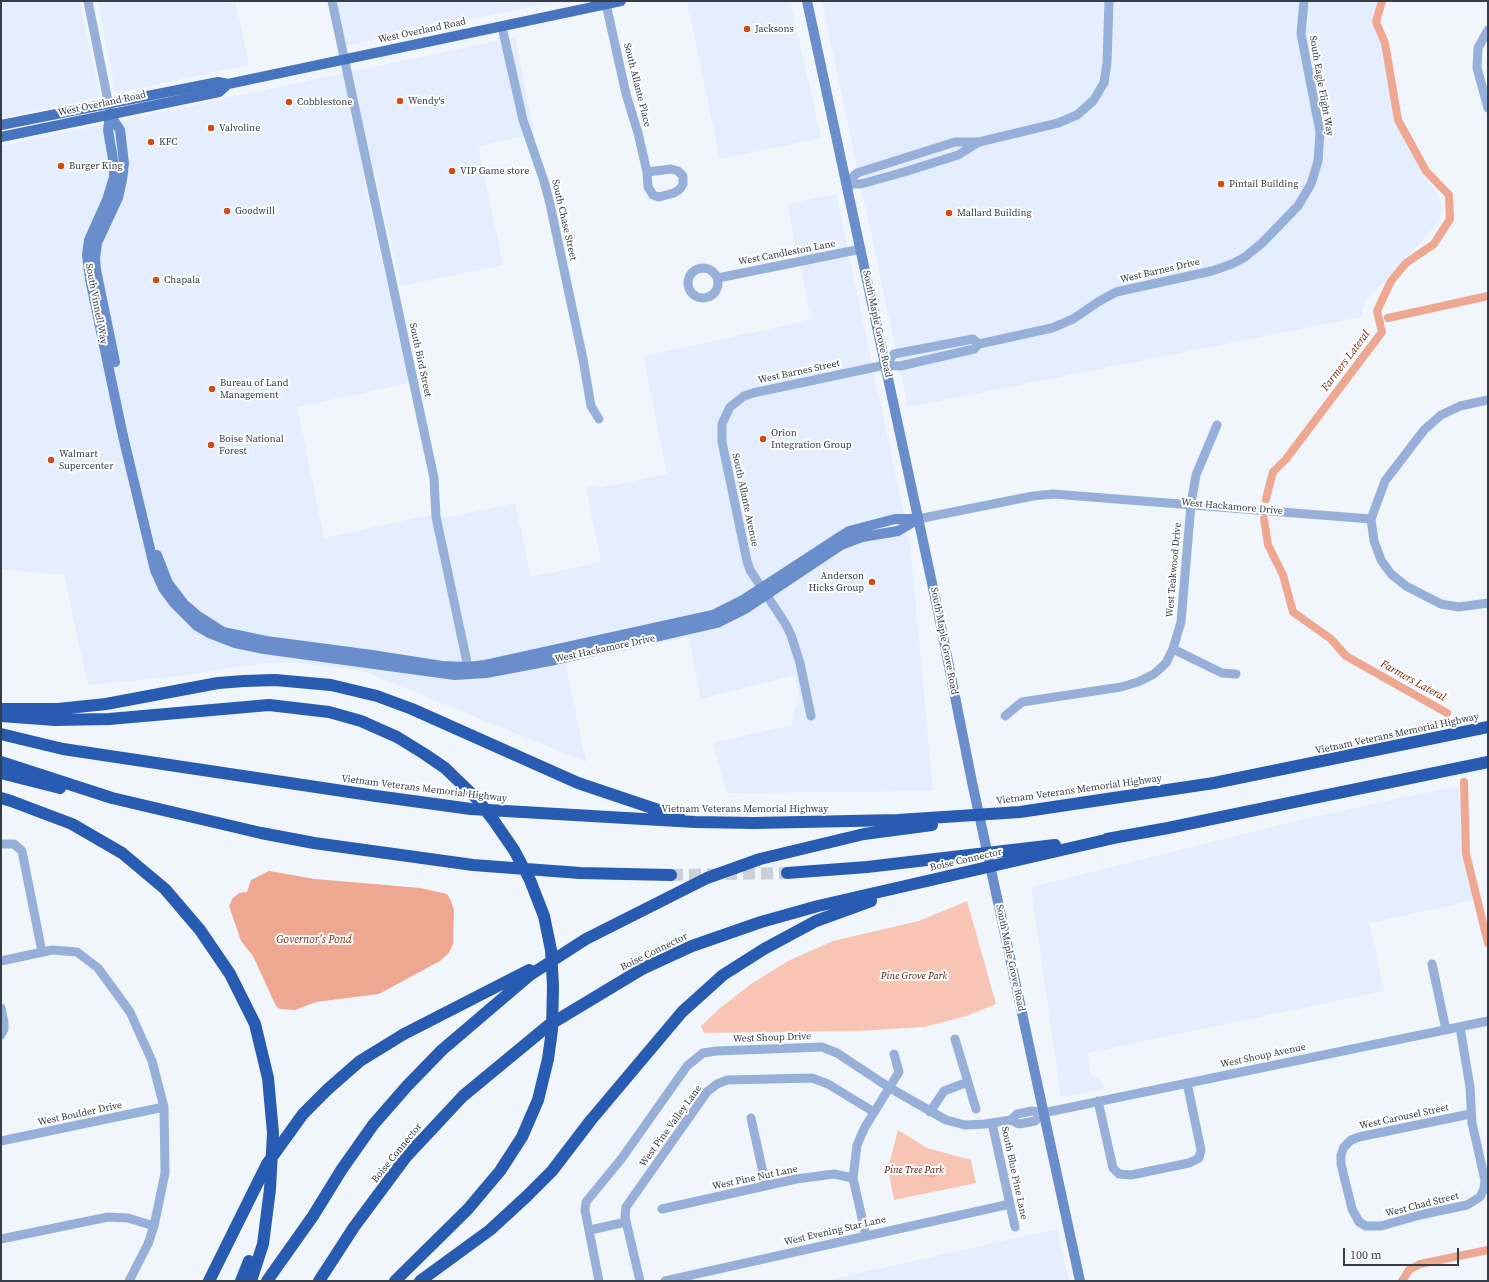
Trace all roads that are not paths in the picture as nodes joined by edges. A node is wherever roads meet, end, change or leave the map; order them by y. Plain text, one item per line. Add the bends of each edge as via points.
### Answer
1 (88, 1) edge
2 (332, 1) edge
3 (621, 1) edge
4 (807, 1) edge
5 (1109, 1) edge
6 (1304, 1) edge
7 (606, 4) junction
8 (502, 27) junction
9 (1488, 30) edge
10 (344, 60) junction
11 (1488, 108) edge
12 (109, 109) junction
13 (1, 125) edge
14 (1, 138) edge
15 (979, 142) junction
16 (647, 172) dead end
17 (846, 184) junction
18 (1289, 216) joint
19 (861, 249) junction
20 (718, 278) dead end
21 (885, 365) junction
22 (1488, 400) edge
23 (725, 415) joint
24 (599, 419) dead end
25 (1217, 425) dead end
26 (1191, 504) junction
27 (918, 519) junction
28 (1371, 519) junction
29 (765, 591) junction
30 (1488, 603) edge
31 (265, 645) joint
32 (1173, 649) junction
33 (372, 659) junction
34 (468, 667) junction
35 (1236, 674) dead end
36 (1, 709) edge
37 (1, 716) edge
38 (811, 716) dead end
39 (1005, 716) dead end
40 (1488, 727) edge
41 (1, 734) edge
42 (1, 762) edge
43 (1488, 762) edge
44 (1, 773) edge
45 (1, 798) edge
46 (112, 798) junction
47 (1020, 812) junction
48 (695, 822) junction
49 (1114, 838) junction
50 (1, 844) edge
51 (787, 873) tunnel mouth
52 (671, 875) tunnel mouth
53 (915, 885) junction
54 (569, 949) junction
55 (42, 952) junction
56 (1, 961) edge
57 (1432, 964) dead end
58 (1, 1008) edge
59 (1488, 1021) edge
60 (1460, 1027) junction
61 (1446, 1030) junction
62 (1, 1035) edge
63 (955, 1039) dead end
64 (894, 1054) dead end
65 (968, 1082) junction
66 (1187, 1083) junction
67 (890, 1088) junction
68 (1098, 1101) junction
69 (164, 1107) junction
70 (976, 1109) dead end
71 (874, 1112) junction
72 (930, 1112) junction
73 (1043, 1113) junction
74 (1470, 1114) junction
75 (751, 1118) dead end
76 (1011, 1120) joint
77 (992, 1123) junction
78 (1, 1141) edge
79 (853, 1178) junction
80 (766, 1186) junction
81 (270, 1189) junction
82 (1010, 1204) junction
83 (662, 1210) dead end
84 (626, 1222) junction
85 (154, 1226) junction
86 (1366, 1226) joint
87 (1015, 1227) dead end
88 (590, 1230) junction
89 (866, 1236) junction
90 (1, 1239) edge
91 (129, 1281) edge
92 (209, 1281) edge
93 (241, 1281) edge
94 (251, 1281) edge
95 (267, 1281) edge
96 (319, 1281) edge
97 (395, 1281) edge
98 (420, 1281) edge
99 (599, 1281) edge
100 (640, 1281) edge
101 (665, 1281) edge
102 (1080, 1281) edge

1 - 12 street
2 - 10 street, South Bird Street
3 - 7 main road, West Overland Road
4 - 17 street, South Maple Grove Road
5 - 15 street via 1106,74 1099,92 1087,108 1068,120
6 - 18 street, South Eagle Flight Way via 1301,34 1318,119 1320,146 1311,184
7 - 8 main road, West Overland Road
7 - 16 street, South Allante Place
8 - 10 main road, West Overland Road
8 - 24 street, South Chase Street via 523,120 550,204 591,406
9 - 11 street via 1478,48 1477,68
10 - 12 main road, West Overland Road via 228,84 219,92
10 - 34 street, South Bird Street via 434,478 436,516
12 - 13 main road, West Overland Road
12 - 14 main road, West Overland Road
12 - 31 street, South Vinnell Way via 120,130 124,163 118,198 97,243 96,270 143,508 158,560 168,583 184,604 224,632
15 - 17 street via 958,155 861,184
15 - 17 street via 954,142 857,174
17 - 19 street, South Maple Grove Road
18 - 21 street, West Barnes Drive via 1256,249 1232,264 1212,271 1116,292 1058,326 979,344 973,339 894,354
19 - 20 street, West Candleston Lane
19 - 21 street, South Maple Grove Road
21 - 23 street, West Barnes Street via 753,393 736,401
21 - 27 street, South Maple Grove Road
22 - 28 street via 1460,406 1441,415 1424,430 1385,481
23 - 29 street, South Allante Avenue via 721,432 722,442 746,554 750,570
25 - 26 street, West Teakwood Drive via 1196,475
26 - 27 street, West Hackamore Drive via 1053,494
26 - 28 street, West Hackamore Drive
26 - 32 street, West Teakwood Drive via 1181,622
27 - 29 street, West Hackamore Drive via 895,519 849,531
27 - 73 street, South Maple Grove Road
28 - 30 street via 1374,541 1381,560 1391,574 1406,586 1441,604 1459,606
29 - 33 street, West Hackamore Drive via 730,618 702,628 486,673 454,675
29 - 34 street, West Hackamore Drive via 705,618
29 - 38 street via 785,623 796,649
31 - 33 street, West Hackamore Drive
32 - 35 street via 1222,673
32 - 39 street, West Teakwood Drive via 1166,663 1154,674 1138,682 1121,687 1022,702
33 - 34 street, West Hackamore Drive
36 - 48 highway via 58,709 106,704 218,683 244,681 275,680 331,685 377,696 412,709 578,784
37 - 97 highway via 55,720 109,719 269,705 329,712 361,721 397,737 445,768 477,799 514,850 530,880 544,916 551,950 552,1030 538,1100 522,1137 500,1171 468,1209
40 - 47 highway, Vietnam Veterans Memorial Highway via 1214,783
41 - 48 highway, Vietnam Veterans Memorial Highway via 63,749 456,807
42 - 46 highway
43 - 49 highway
44 - 46 highway via 45,785
45 - 81 highway via 72,824 122,853 165,889 200,930 230,974 254,1024 268,1078 272,1125
46 - 52 highway via 261,833 420,858 580,873
47 - 48 highway, Vietnam Veterans Memorial Highway via 898,820
47 - 54 highway via 864,834 760,859 707,878 652,904
49 - 51 highway via 874,866
49 - 53 highway, Boise Connector
50 - 55 street via 14,844 22,851
53 - 96 highway, Boise Connector via 818,906 692,946 642,969 549,1025 463,1096 406,1157 354,1227
53 - 98 highway via 816,921 764,949 723,976 682,1012 591,1120 552,1171 490,1230
54 - 92 highway via 404,1034 360,1061 328,1089 303,1114 267,1164
54 - 95 highway via 530,975 465,1029 407,1086 373,1125
55 - 56 street
55 - 69 street via 77,952 98,968 130,1012 152,1061
57 - 61 street
58 - 62 street via 4,1023
59 - 60 street, West Shoup Avenue
60 - 61 street, West Shoup Avenue
60 - 74 street via 1470,1087
61 - 66 street, West Shoup Avenue
63 - 65 street
64 - 67 street via 899,1072
65 - 70 street
65 - 72 street via 944,1092
66 - 68 street, West Shoup Avenue
66 - 68 street via 1201,1150 1199,1158 1189,1163 1131,1175 1119,1174 1113,1168
67 - 71 street
67 - 72 street, West Shoup Drive
67 - 88 street, West Shoup Drive via 837,1053 822,1047 716,1050 703,1053 687,1066 622,1158 586,1202
68 - 73 street, West Shoup Avenue
69 - 78 street, West Boulder Drive
69 - 85 street via 165,1173
71 - 79 street via 864,1127 857,1145
71 - 84 street, West Pine Valley Lane via 828,1084 812,1078 727,1080 717,1084 707,1092 626,1207
72 - 77 street, West Shoup Drive via 965,1125
73 - 76 street, West Shoup Avenue via 1032,1111 1017,1114
73 - 102 street, South Maple Grove Road
74 - 86 street, West Chad Street via 1485,1180 1480,1197 1467,1205 1381,1226
74 - 86 street, West Carousel Street via 1359,1137 1344,1147 1341,1164 1352,1209 1359,1222
75 - 80 street
76 - 77 street, West Shoup Drive
77 - 82 street, South Blue Pine Lane
79 - 80 street, West Pine Nut Lane via 834,1174
79 - 89 street
80 - 83 street, West Pine Nut Lane
81 - 93 highway via 256,1242
81 - 94 highway via 262,1244
82 - 87 street, South Blue Pine Lane
82 - 89 street, West Evening Star Lane
84 - 88 street
84 - 100 street
85 - 90 street via 128,1218 108,1217
85 - 91 street
88 - 99 street
89 - 101 street, West Evening Star Lane

